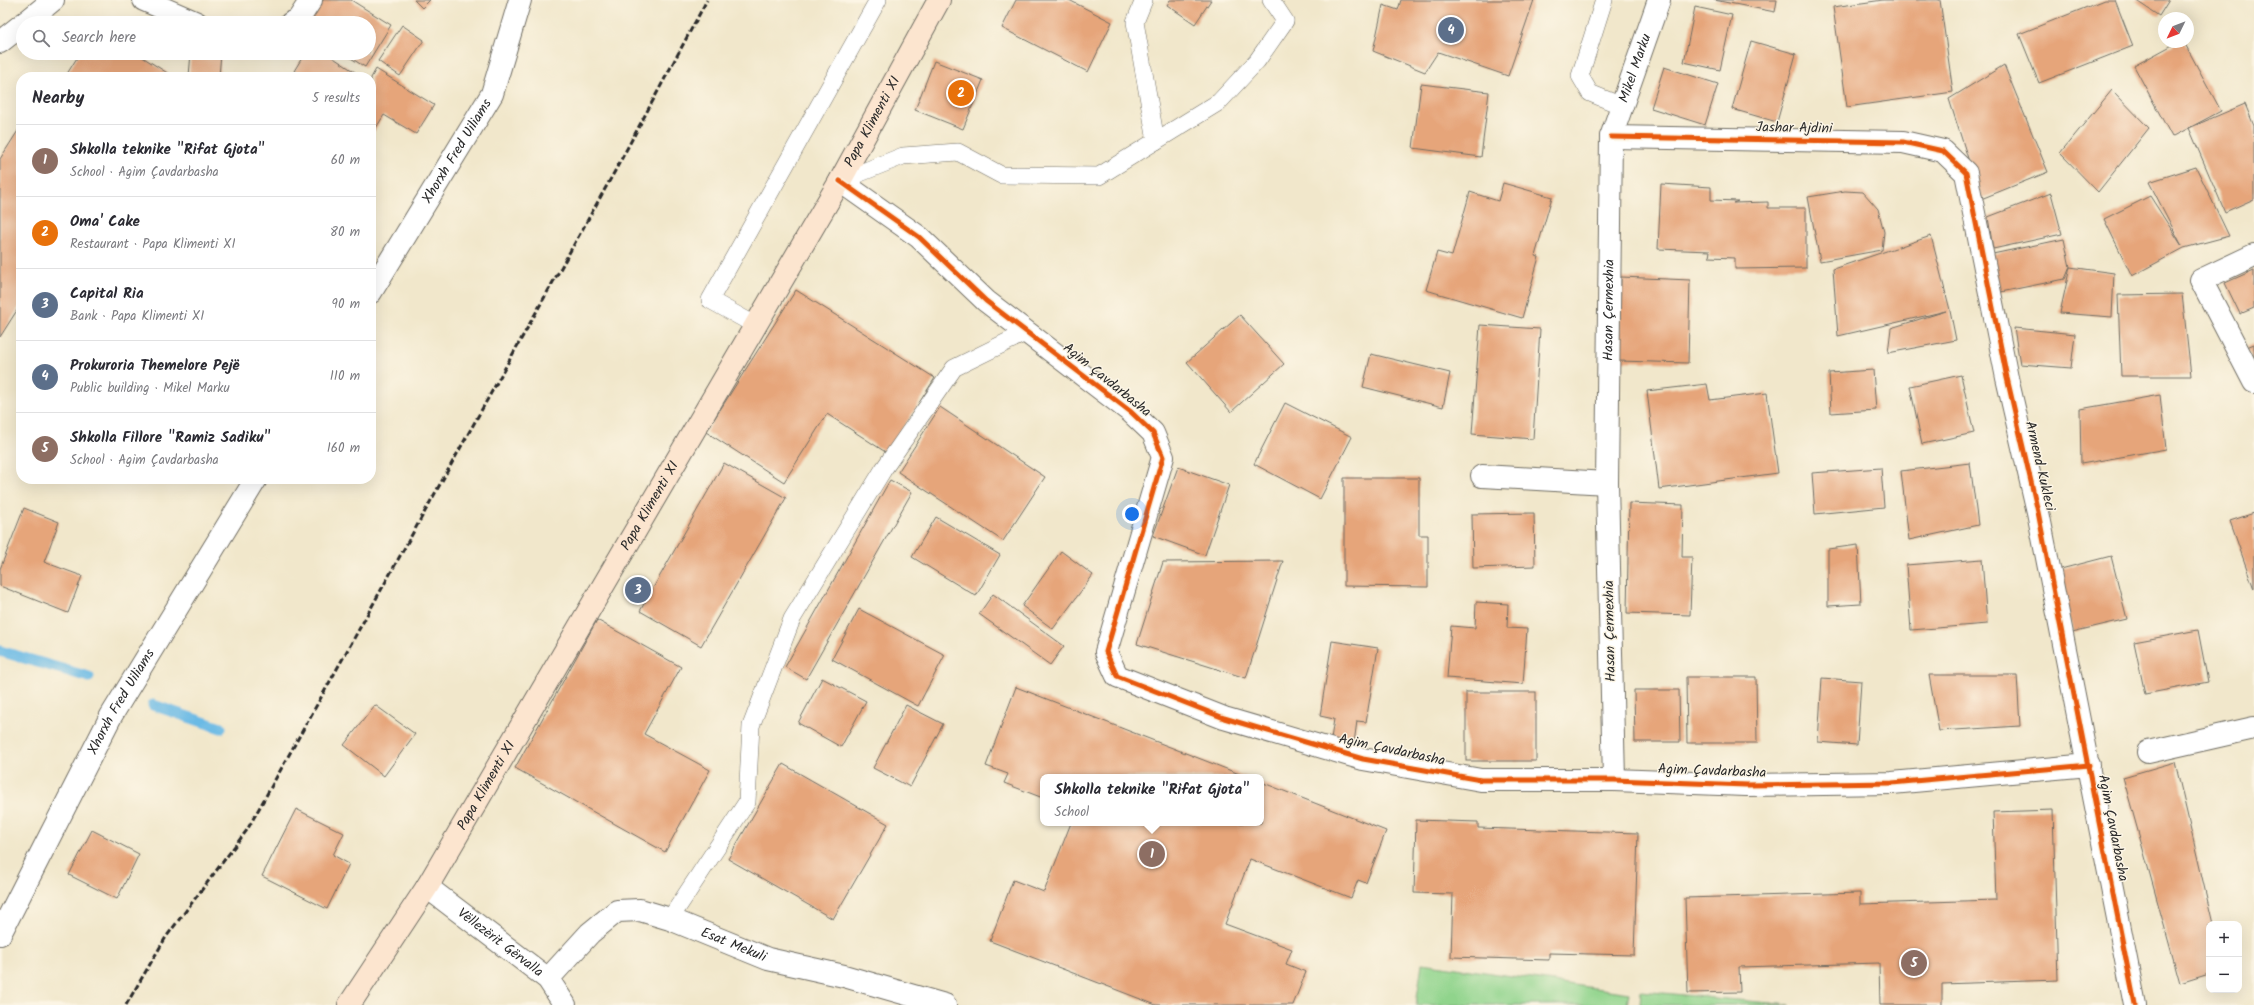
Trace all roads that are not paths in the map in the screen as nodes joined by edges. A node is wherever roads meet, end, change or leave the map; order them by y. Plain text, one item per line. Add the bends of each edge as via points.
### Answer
1 (53, 0) edge
2 (144, 0) edge
3 (312, 0) edge
4 (520, 0) edge
5 (878, 0) edge
6 (939, 0) edge
7 (1144, 0) edge
8 (1271, 0) edge
9 (1604, 0) edge
10 (1659, 0) edge
11 (34, 16) edge
12 (181, 16) edge
13 (301, 16) edge
14 (16, 30) edge
15 (0, 42) edge
16 (1622, 106) junction
17 (1611, 137) junction
18 (1156, 141) junction
19 (1966, 173) joint
20 (840, 181) junction
21 (2254, 256) edge
22 (376, 284) edge
23 (755, 325) junction
24 (1027, 332) junction
25 (2254, 382) edge
26 (1482, 476) dead end
27 (1607, 483) junction
28 (253, 484) edge
29 (2254, 728) edge
30 (2148, 752) dead end
31 (2089, 765) junction
32 (1614, 780) junction
33 (427, 887) junction
34 (670, 919) junction
35 (0, 934) edge
36 (548, 979) junction
37 (349, 1005) edge
38 (565, 1005) edge
39 (945, 1005) edge
40 (2135, 1005) edge

1 - 11 street
2 - 12 street
3 - 13 street
4 - 22 street, Xhorxh Fred Uiliams via 492,94
5 - 23 lane via 710,300
6 - 20 street, Papa Klimenti XI
7 - 18 lane via 1135,22
8 - 18 lane via 1285,21 1256,61 1219,102
9 - 16 lane via 1580,76 1590,92
10 - 16 street, Mikel Marku
14 - 15 street
16 - 17 street, Mikel Marku
17 - 19 street, Jashar Ajdini via 1903,142 1943,151
17 - 27 street, Hasan Çermexhia
18 - 20 lane via 1099,176 1001,175 958,152 903,156
19 - 31 street, Armend Kukleci
20 - 23 street, Papa Klimenti XI
20 - 24 street, Agim Çavdarbasha via 919,237 986,301
21 - 25 street via 2201,280
23 - 33 street, Papa Klimenti XI
24 - 32 street, Agim Çavdarbasha via 1131,412 1153,433 1164,457 1106,652 1117,676 1224,718 1363,759 1481,780
24 - 34 lane via 954,368 884,470 796,612 751,726 747,802
26 - 27 street
27 - 32 street, Hasan Çermexhia
28 - 35 street, Xhorxh Fred Uiliams via 111,716
29 - 30 street
31 - 32 street, Agim Çavdarbasha via 1892,783 1746,785
31 - 40 street, Agim Çavdarbasha
33 - 36 street, Vëllezërit Gërvalla
33 - 37 street, Papa Klimenti XI
34 - 36 street, Esat Mekuli via 640,910 617,911 590,933
34 - 39 street, Esat Mekuli via 768,959 844,976
36 - 38 street, Vëllezërit Gërvalla

